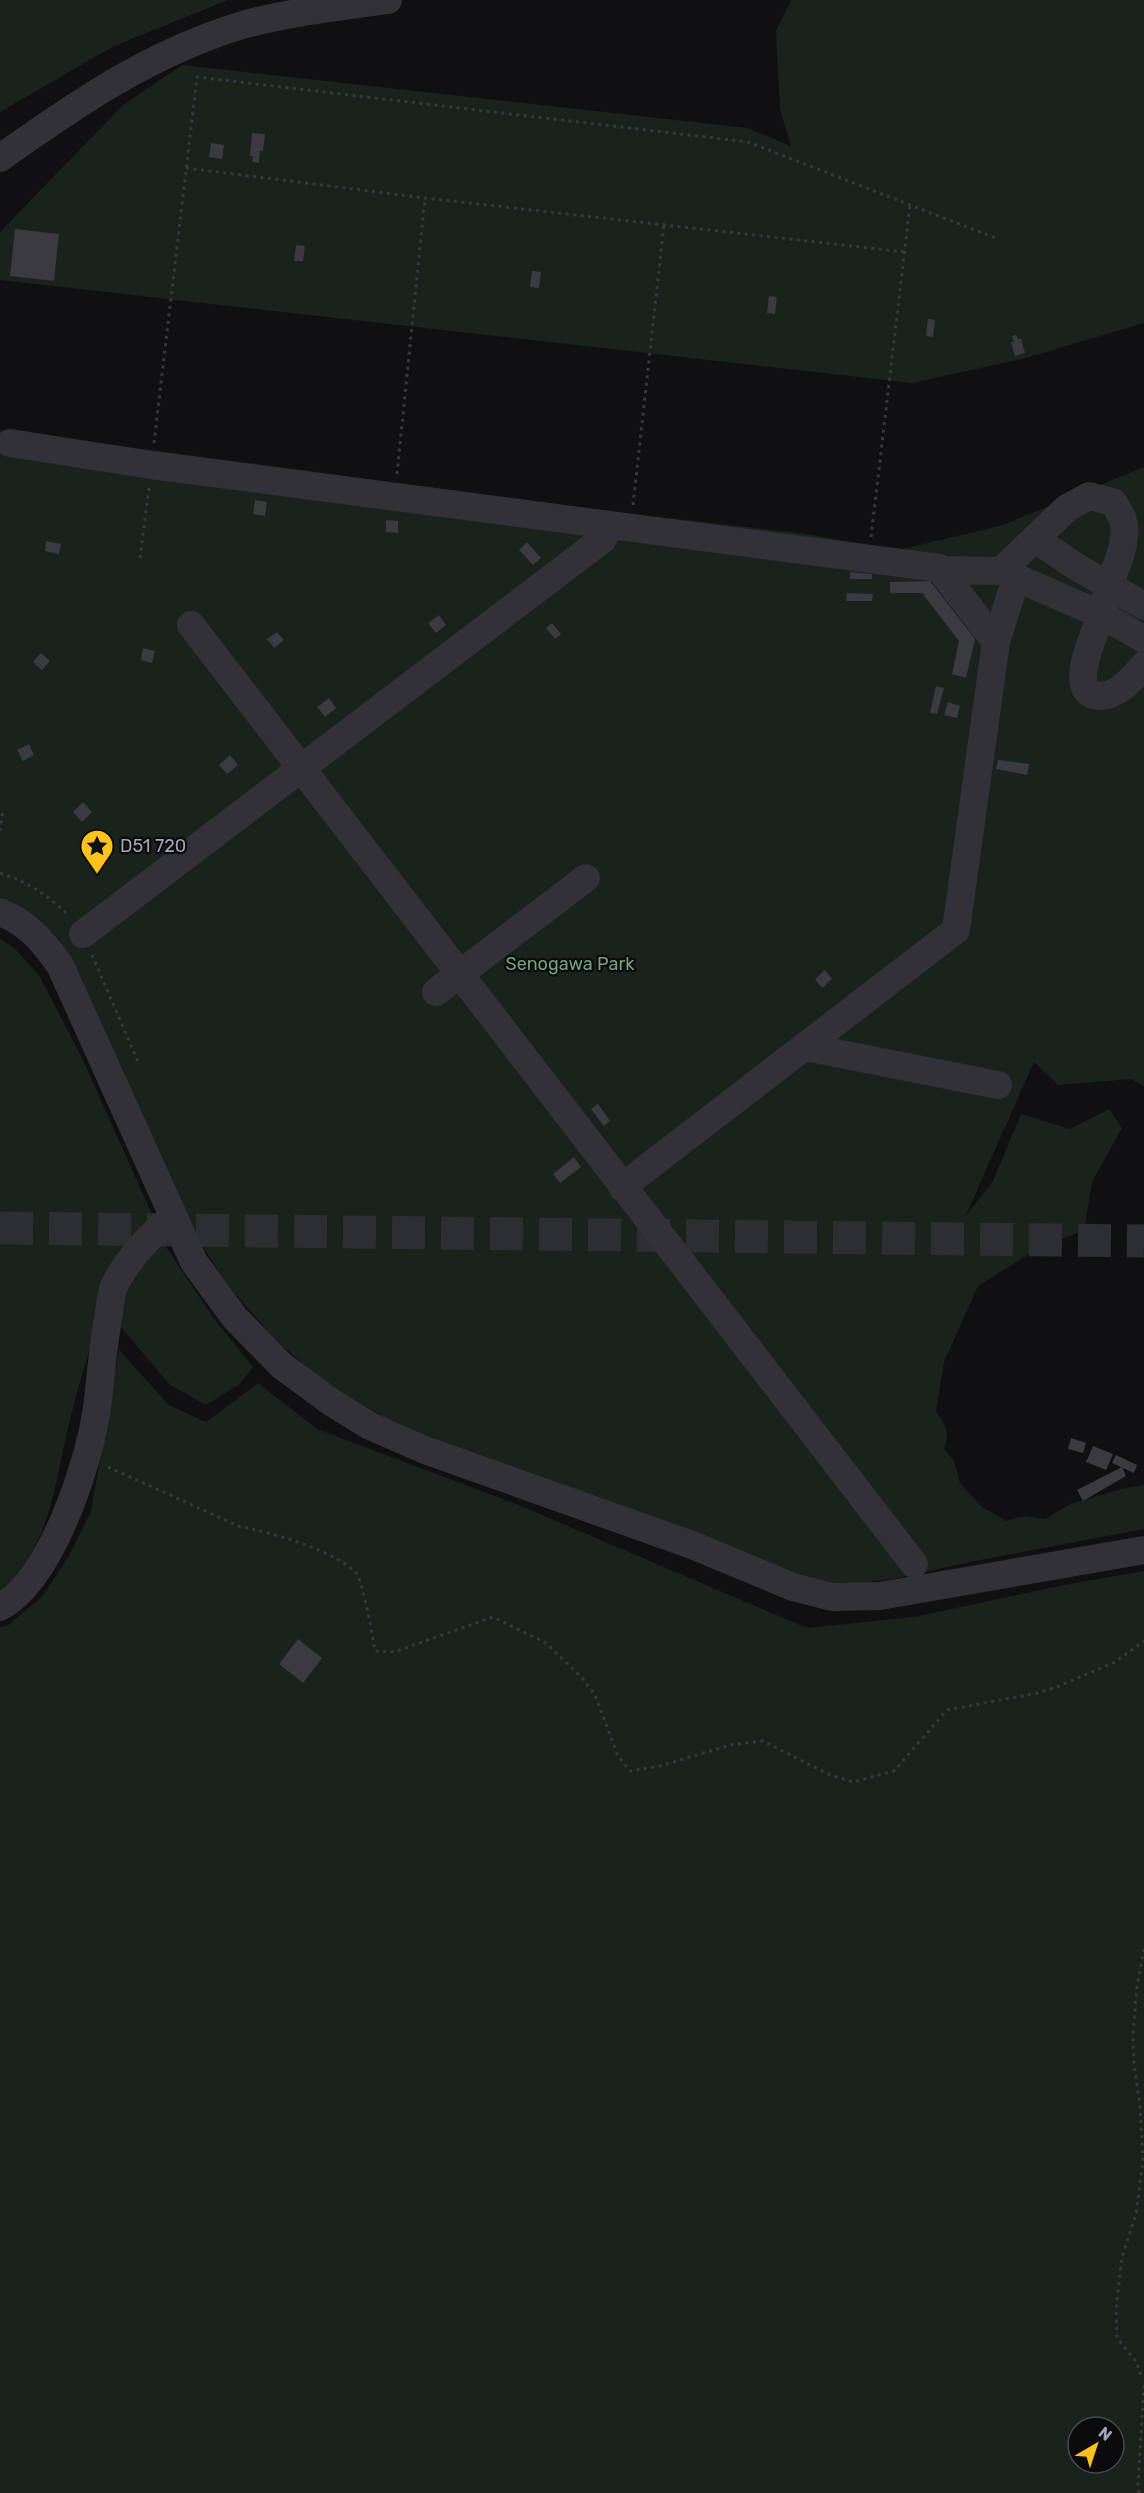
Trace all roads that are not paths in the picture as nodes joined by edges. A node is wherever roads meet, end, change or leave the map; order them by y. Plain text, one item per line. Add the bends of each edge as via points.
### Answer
1 (388, 0) edge
2 (318, 5) edge
3 (0, 158) edge
4 (9, 443) dead end
5 (620, 526) junction
6 (1035, 540) junction
7 (941, 570) junction
8 (1008, 574) junction
9 (1109, 587) junction
10 (1144, 606) edge
11 (1102, 615) junction
12 (191, 625) dead end
13 (1144, 639) edge
14 (996, 642) junction
15 (1144, 665) edge
16 (302, 770) junction
17 (586, 878) dead end
18 (0, 912) edge
19 (83, 934) dead end
20 (459, 975) junction
21 (435, 992) dead end
22 (805, 1047) junction
23 (998, 1085) dead end
24 (622, 1187) junction
25 (172, 1217) junction
26 (1144, 1550) edge
27 (914, 1564) dead end
28 (0, 1607) edge

1 - 2 street
2 - 3 street via 184,45 134,69
4 - 5 street
5 - 7 street
5 - 16 street
6 - 8 street
6 - 9 street
6 - 9 street via 1067,508 1089,496 1113,502 1123,517 1124,536
7 - 8 street
7 - 14 street
8 - 11 street
8 - 14 street
9 - 10 street
9 - 11 street
11 - 13 street
11 - 15 street via 1085,661 1086,689 1095,696 1105,696 1120,689
12 - 16 street
14 - 22 street via 956,930
16 - 19 street
16 - 20 street
17 - 20 street
18 - 25 street via 20,921 60,965
20 - 21 street
20 - 24 street
22 - 23 street
22 - 24 street
24 - 27 street
25 - 26 street via 194,1262 234,1317 282,1366 370,1426 425,1450 692,1545 793,1587 832,1597 880,1596
25 - 28 street via 142,1242 113,1288 96,1410 86,1457 63,1525 40,1568

